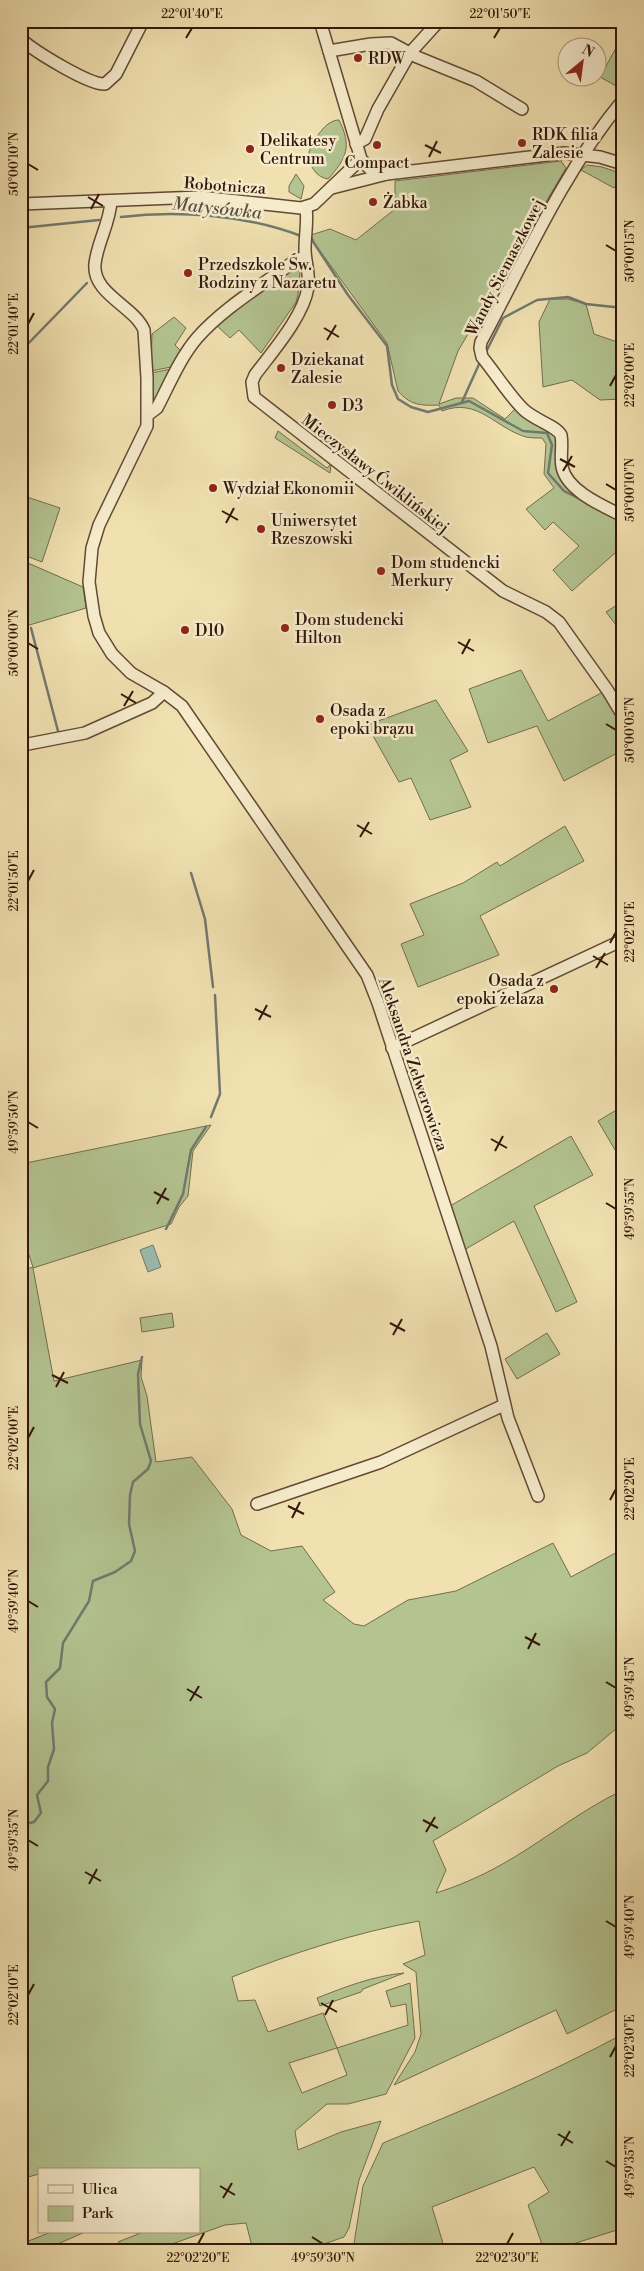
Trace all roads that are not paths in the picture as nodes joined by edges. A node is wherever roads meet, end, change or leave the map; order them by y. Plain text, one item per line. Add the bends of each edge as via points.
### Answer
1 (143, 21) edge
2 (320, 21) edge
3 (440, 21) edge
4 (21, 39) edge
5 (329, 51) junction
6 (410, 53) junction
7 (623, 100) edge
8 (522, 109) dead end
9 (356, 144) junction
10 (583, 154) junction
11 (361, 159) junction
12 (623, 164) edge
13 (387, 174) junction
14 (328, 190) junction
15 (111, 201) junction
16 (21, 204) edge
17 (306, 207) junction
18 (305, 252) junction
19 (148, 414) junction
20 (623, 516) edge
21 (164, 692) junction
22 (623, 716) edge
23 (23, 745) dead end
24 (623, 940) edge
25 (392, 1048) junction
26 (504, 1405) junction
27 (538, 1496) dead end
28 (257, 1504) dead end

1 - 4 street via 116,74 105,84 92,82
2 - 5 street
3 - 6 street
5 - 6 street via 384,42
5 - 9 street
6 - 8 street via 476,81
6 - 9 street via 365,139
7 - 10 street
9 - 11 street
10 - 12 street
10 - 13 street via 523,157
10 - 20 street, Wandy Siemaszkowej via 480,348 482,357 523,409 562,435 562,469 570,482
11 - 13 street via 370,169
11 - 14 street
13 - 14 street
14 - 17 street via 314,204
15 - 16 street, Robotnicza
15 - 17 street, Robotnicza via 212,198
15 - 19 street, Aleksandra Zelwerowicza via 94,270 99,283 138,319 144,330
17 - 18 street, Mieczysławy Ćwiklińskiej
18 - 19 street, Aleksandra Zelwerowicza via 199,336 156,408
18 - 22 street, Mieczysławy Ćwiklińskiej via 308,286 303,304 255,375 252,382 254,397 496,586 559,622
19 - 21 street, Aleksandra Zelwerowicza via 145,433 99,525 92,548 89,582 94,616 108,649 131,673
21 - 23 street via 152,702 85,733
21 - 25 street, Aleksandra Zelwerowicza via 188,714 359,962 372,987
24 - 25 street
25 - 26 street, Aleksandra Zelwerowicza via 491,1346
26 - 27 street, Aleksandra Zelwerowicza
26 - 28 street via 381,1462

